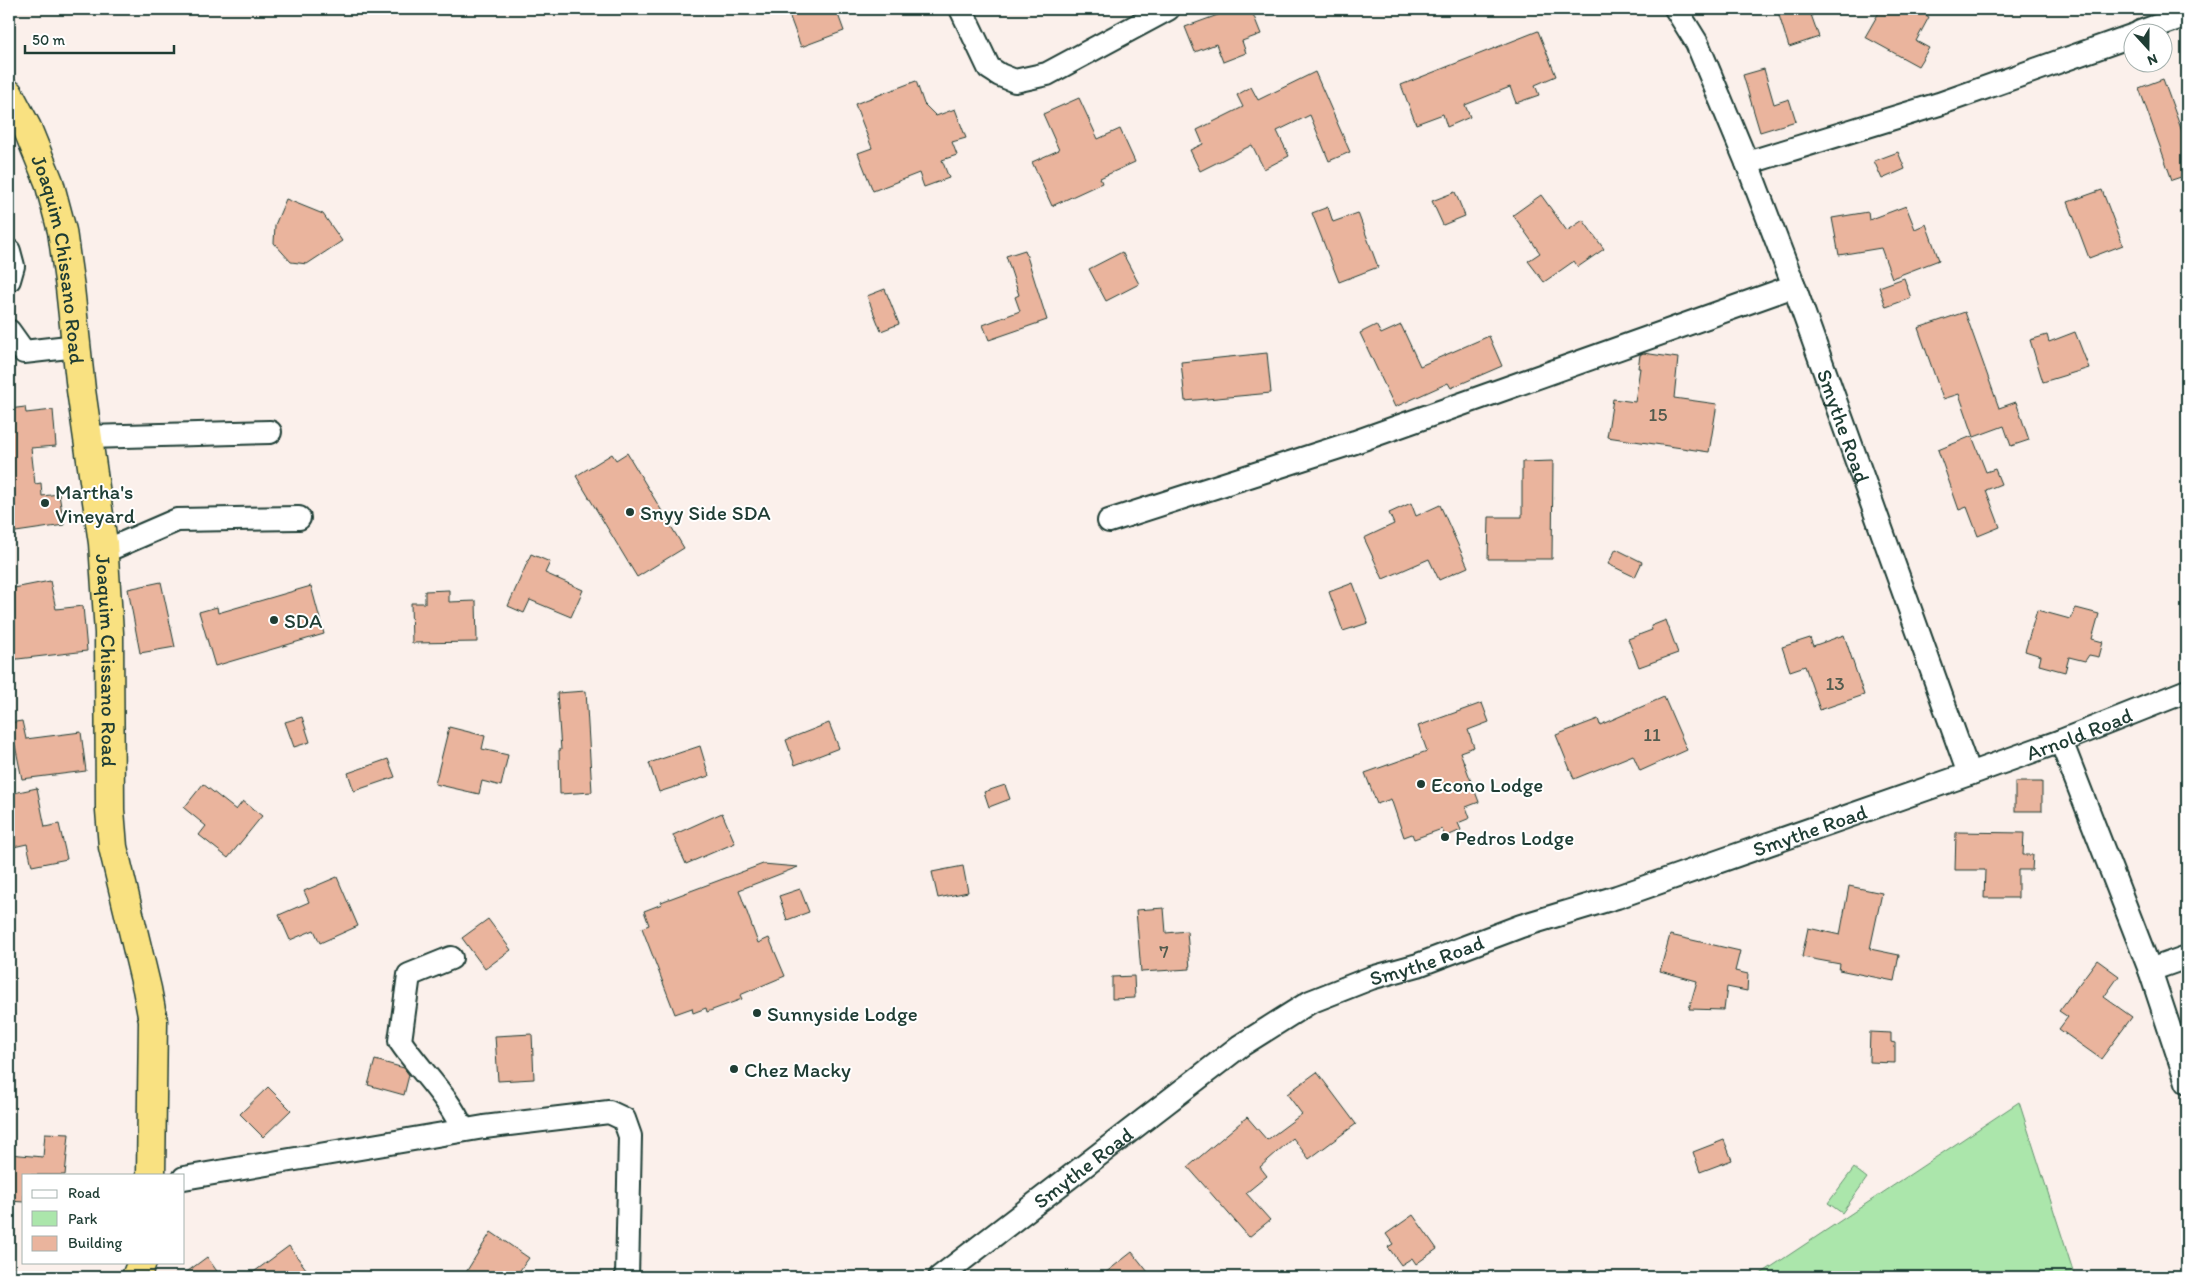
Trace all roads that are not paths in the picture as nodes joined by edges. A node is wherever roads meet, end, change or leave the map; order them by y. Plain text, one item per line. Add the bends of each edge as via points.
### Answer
1 (961, 9) edge
2 (1168, 9) edge
3 (1676, 9) edge
4 (2187, 15) edge
5 (2168, 22) edge
6 (2124, 39) edge
7 (9, 94) edge
8 (1747, 163) junction
9 (9, 251) edge
10 (9, 280) edge
11 (1794, 286) junction
12 (9, 331) edge
13 (77, 346) junction
14 (270, 432) dead end
15 (88, 437) junction
16 (299, 518) dead end
17 (1109, 521) dead end
18 (103, 552) junction
19 (2187, 690) edge
20 (2061, 741) junction
21 (1969, 774) junction
22 (2187, 957) edge
23 (451, 958) dead end
24 (2150, 970) junction
25 (2187, 1082) edge
26 (463, 1130) junction
27 (151, 1174) edge
28 (185, 1178) edge
29 (141, 1264) edge
30 (147, 1264) edge
31 (136, 1277) edge
32 (147, 1277) edge
33 (627, 1277) edge
34 (940, 1277) edge

1 - 2 street via 989,68 1015,81 1047,74
3 - 8 street, Smythe Road via 1697,43
4 - 5 street
6 - 8 street via 1939,104
7 - 13 highway, Joaquim Chissano Road via 49,182 62,231
8 - 11 street, Smythe Road
9 - 10 street via 13,266
11 - 17 street via 1355,442
11 - 21 street, Smythe Road
12 - 13 street via 24,352
13 - 15 highway, Joaquim Chissano Road
14 - 15 street
15 - 18 highway, Joaquim Chissano Road
16 - 18 street via 177,520
18 - 27 highway, Joaquim Chissano Road via 109,633 113,847 153,1021
19 - 20 street, Arnold Road
20 - 21 street, Arnold Road
20 - 24 street
21 - 34 street, Smythe Road via 1617,897 1521,926 1310,1002 1240,1046
22 - 24 street
23 - 26 street via 409,975 400,1041 456,1114
24 - 25 street
26 - 28 street
26 - 33 street via 609,1112 624,1119 630,1136
29 - 31 highway
30 - 32 street

